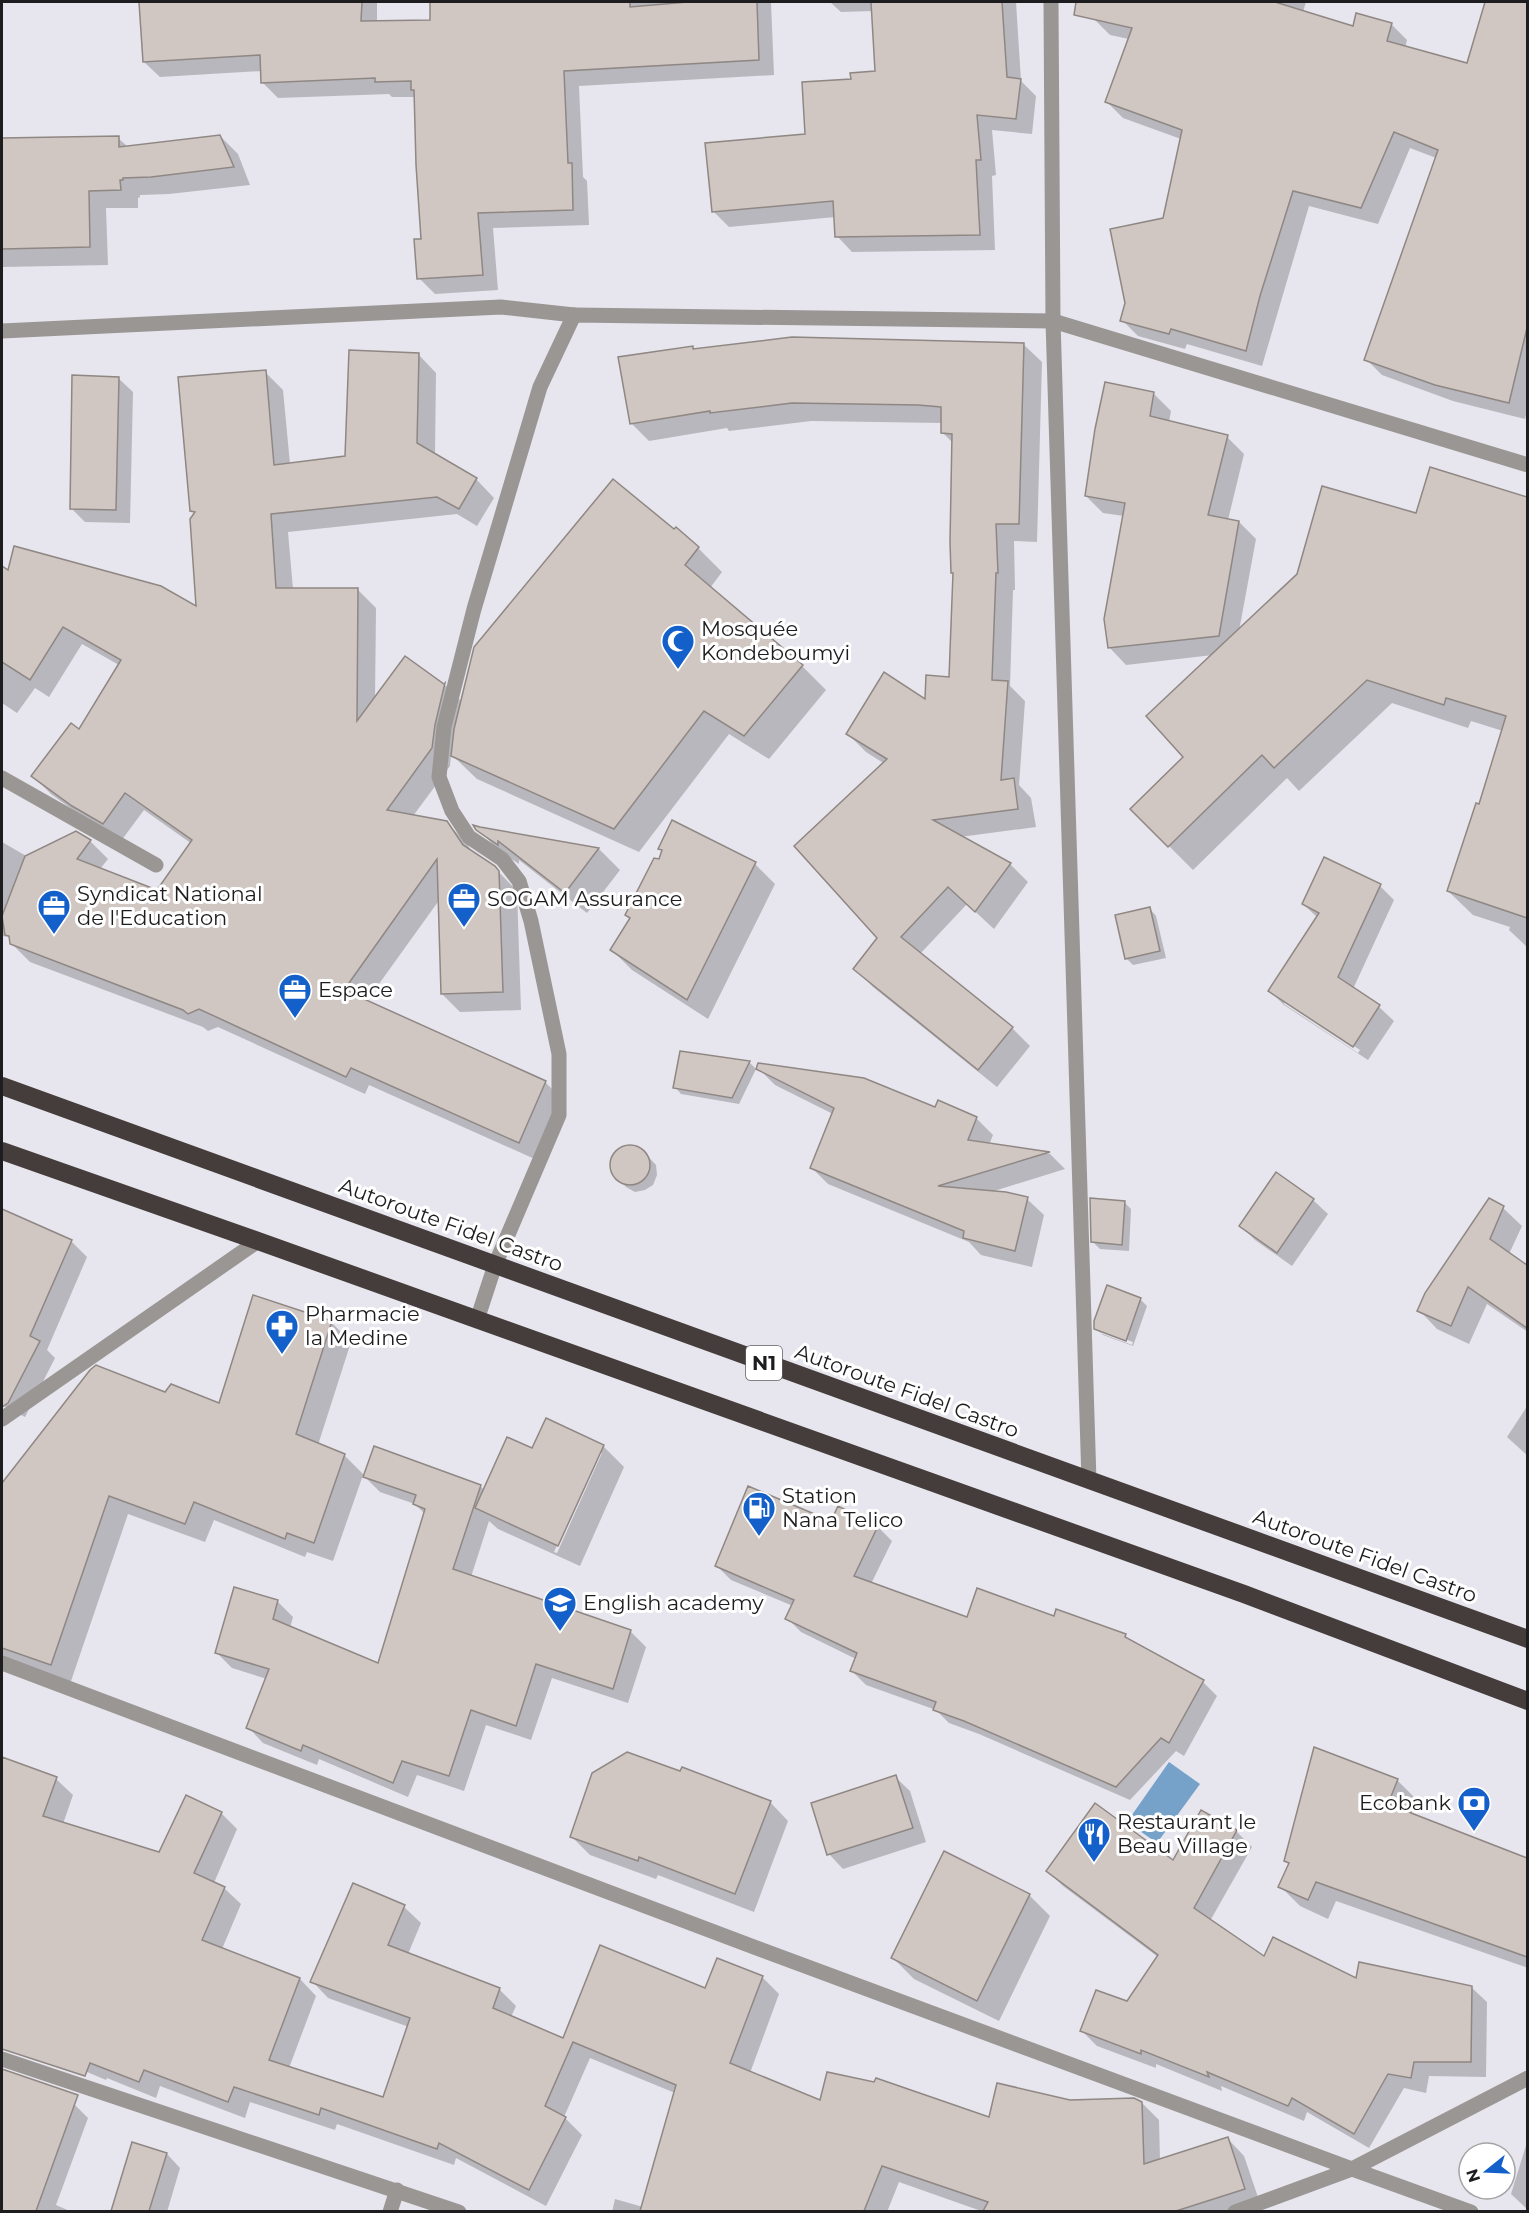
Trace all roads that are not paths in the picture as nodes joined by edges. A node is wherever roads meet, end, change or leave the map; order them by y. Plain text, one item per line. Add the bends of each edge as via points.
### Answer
1 (1051, 2) edge
2 (574, 315) junction
3 (1053, 321) junction
4 (2, 332) edge
5 (1527, 465) edge
6 (2, 778) edge
7 (156, 865) dead end
8 (2, 1086) edge
9 (2, 1151) edge
10 (258, 1241) junction
11 (495, 1265) junction
12 (477, 1320) junction
13 (2, 1419) edge
14 (1089, 1481) junction
15 (1527, 1640) edge
16 (2, 1663) edge
17 (1527, 1701) edge
18 (2, 2059) edge
19 (1527, 2078) edge
20 (1352, 2169) junction
21 (397, 2190) junction
22 (390, 2211) edge
23 (459, 2211) edge
24 (1235, 2211) edge
25 (1471, 2211) edge

1 - 3 street
2 - 3 street
2 - 4 street via 501,307
2 - 11 street via 540,387 474,609 444,727 440,777 452,811 469,837 502,859 519,881 559,1054 559,1115
3 - 5 street
3 - 14 street
6 - 7 street
8 - 11 highway, Autoroute Fidel Castro / N1
9 - 10 highway
10 - 12 highway
10 - 13 street
11 - 12 street
11 - 14 highway, Autoroute Fidel Castro / N1
12 - 17 highway via 1244,1594
14 - 15 highway, Autoroute Fidel Castro / N1
16 - 20 street
18 - 21 street
19 - 20 street
20 - 24 street
20 - 25 street
21 - 22 street
21 - 23 street

